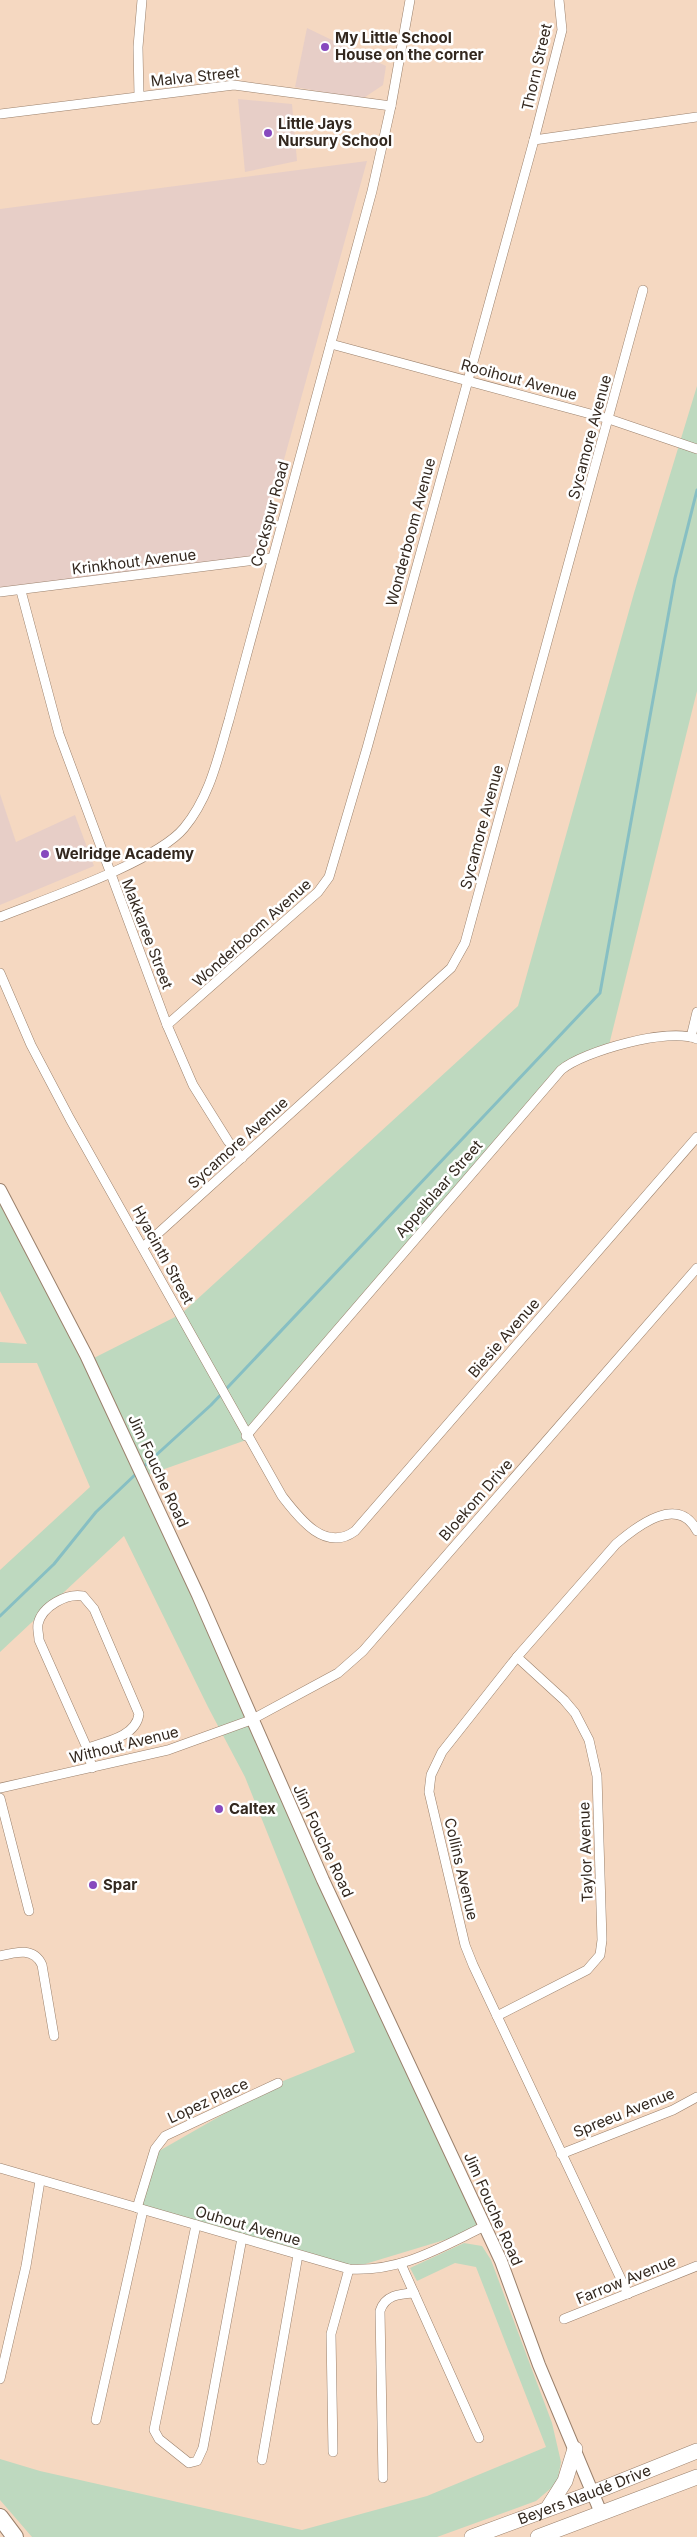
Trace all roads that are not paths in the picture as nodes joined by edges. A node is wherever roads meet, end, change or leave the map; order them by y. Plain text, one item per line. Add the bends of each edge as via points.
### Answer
1 (142, 0) edge
2 (410, 0) edge
3 (559, 0) edge
4 (140, 96) junction
5 (391, 106) junction
6 (0, 114) edge
7 (697, 117) edge
8 (534, 140) junction
9 (644, 290) dead end
10 (332, 344) junction
11 (466, 380) junction
12 (609, 419) junction
13 (697, 449) edge
14 (272, 558) junction
15 (21, 590) junction
16 (0, 592) edge
17 (109, 872) junction
18 (0, 917) edge
19 (0, 973) edge
20 (697, 1012) edge
21 (167, 1025) junction
22 (694, 1038) edge
23 (697, 1137) edge
24 (242, 1158) junction
25 (0, 1190) edge
26 (143, 1247) junction
27 (695, 1275) edge
28 (246, 1436) junction
29 (697, 1531) edge
30 (324, 1536) joint
31 (517, 1657) junction
32 (251, 1720) junction
33 (87, 1748) junction
34 (92, 1768) junction
35 (0, 1788) edge
36 (0, 1798) edge
37 (28, 1911) dead end
38 (0, 1956) edge
39 (498, 2016) junction
40 (54, 2036) dead end
41 (278, 2083) dead end
42 (697, 2097) edge
43 (561, 2154) junction
44 (0, 2168) edge
45 (40, 2181) junction
46 (140, 2209) junction
47 (196, 2225) junction
48 (485, 2226) junction
49 (242, 2238) junction
50 (298, 2254) junction
51 (401, 2264) junction
52 (697, 2266) edge
53 (349, 2269) junction
54 (414, 2293) junction
55 (628, 2294) junction
56 (564, 2319) dead end
57 (0, 2379) edge
58 (96, 2420) dead end
59 (479, 2438) dead end
60 (575, 2450) junction
61 (697, 2451) edge
62 (333, 2452) dead end
63 (262, 2460) dead end
64 (697, 2477) edge
65 (383, 2478) dead end
66 (592, 2493) junction
67 (548, 2508) junction
68 (601, 2513) junction
69 (0, 2517) edge
70 (16, 2537) edge
71 (472, 2537) edge
72 (538, 2537) edge

1 - 4 street via 138,47
2 - 5 street, Cockspur Road
3 - 8 street, Thorn Street via 562,30
4 - 5 street, Malva Street via 234,85
4 - 6 street, Malva Street
5 - 10 street, Cockspur Road
7 - 8 street
8 - 11 street, Wonderboom Avenue
9 - 12 street, Sycamore Avenue
10 - 11 street, Rooihout Avenue
10 - 14 street, Cockspur Road
11 - 12 street, Rooihout Avenue
11 - 21 street, Wonderboom Avenue via 329,877 318,892
12 - 13 street, Rooihout Avenue
12 - 24 street, Sycamore Avenue via 461,953 452,968
14 - 15 street, Krinkhout Avenue
14 - 17 street, Cockspur Road via 206,794 184,828 170,842
15 - 16 street, Krinkhout Avenue
15 - 17 street, Makkaree Street via 59,734
17 - 18 street, Cockspur Road
17 - 21 street, Makkaree Street
19 - 26 street, Hyacinth Street via 49,1079
20 - 22 street
21 - 24 street, Makkaree Street via 197,1092
22 - 28 street, Appelblaar Street via 668,1036 607,1048 579,1058 560,1070
23 - 30 street, Biesie Avenue via 355,1531 340,1538
24 - 26 street, Sycamore Avenue
25 - 32 street, Jim Fouche Road via 63,1307 198,1595
26 - 28 street, Hyacinth Street
27 - 32 street, Bloekom Drive via 356,1658 338,1673
28 - 30 street, Hyacinth Street via 282,1496 305,1523
29 - 31 street, Collins Avenue via 688,1519 671,1513 632,1530
31 - 39 street, Collins Avenue via 442,1752 431,1774 429,1792 465,1945
31 - 39 street, Taylor Avenue via 564,1700 589,1740 597,1776 602,1940 600,1955 587,1970
32 - 34 street, Without Avenue via 168,1750
32 - 48 street, Jim Fouche Road
33 - 33 street via 128,1732 135,1727 139,1714 94,1609 83,1596 69,1595 60,1599 40,1619 38,1631
33 - 34 street
34 - 35 street, Without Avenue
36 - 37 street
38 - 40 street via 28,1952 39,1959
39 - 43 street, Collins Avenue
41 - 46 street, Lopez Place via 165,2136 155,2150
42 - 43 street, Spreeu Avenue via 673,2110
43 - 55 street, Collins Avenue
44 - 45 street, Ouhout Avenue
45 - 46 street, Ouhout Avenue
45 - 57 street via 26,2266
46 - 47 street, Ouhout Avenue
46 - 58 street, Lopez Place
47 - 49 street, Ouhout Avenue
47 - 49 street via 154,2430 159,2439 189,2463 197,2461 203,2448
48 - 51 street, Ouhout Avenue
48 - 60 street, Jim Fouche Road
49 - 50 street, Ouhout Avenue
50 - 53 street, Ouhout Avenue
50 - 63 street
51 - 53 street, Ouhout Avenue via 373,2270
51 - 54 street
52 - 55 street, Farrow Avenue
53 - 62 street via 331,2334
54 - 59 street
54 - 65 street via 386,2299 380,2311
55 - 56 street, Farrow Avenue
60 - 66 street, Jim Fouche Road
60 - 67 main road via 565,2481
61 - 66 main road, Beyers Naudé Drive
64 - 68 main road, Beyers Naudé Drive
66 - 67 main road, Beyers Naudé Drive
66 - 68 street, Jim Fouche Road
67 - 71 main road, Beyers Naudé Drive
68 - 72 main road, Beyers Naudé Drive
69 - 70 highway

